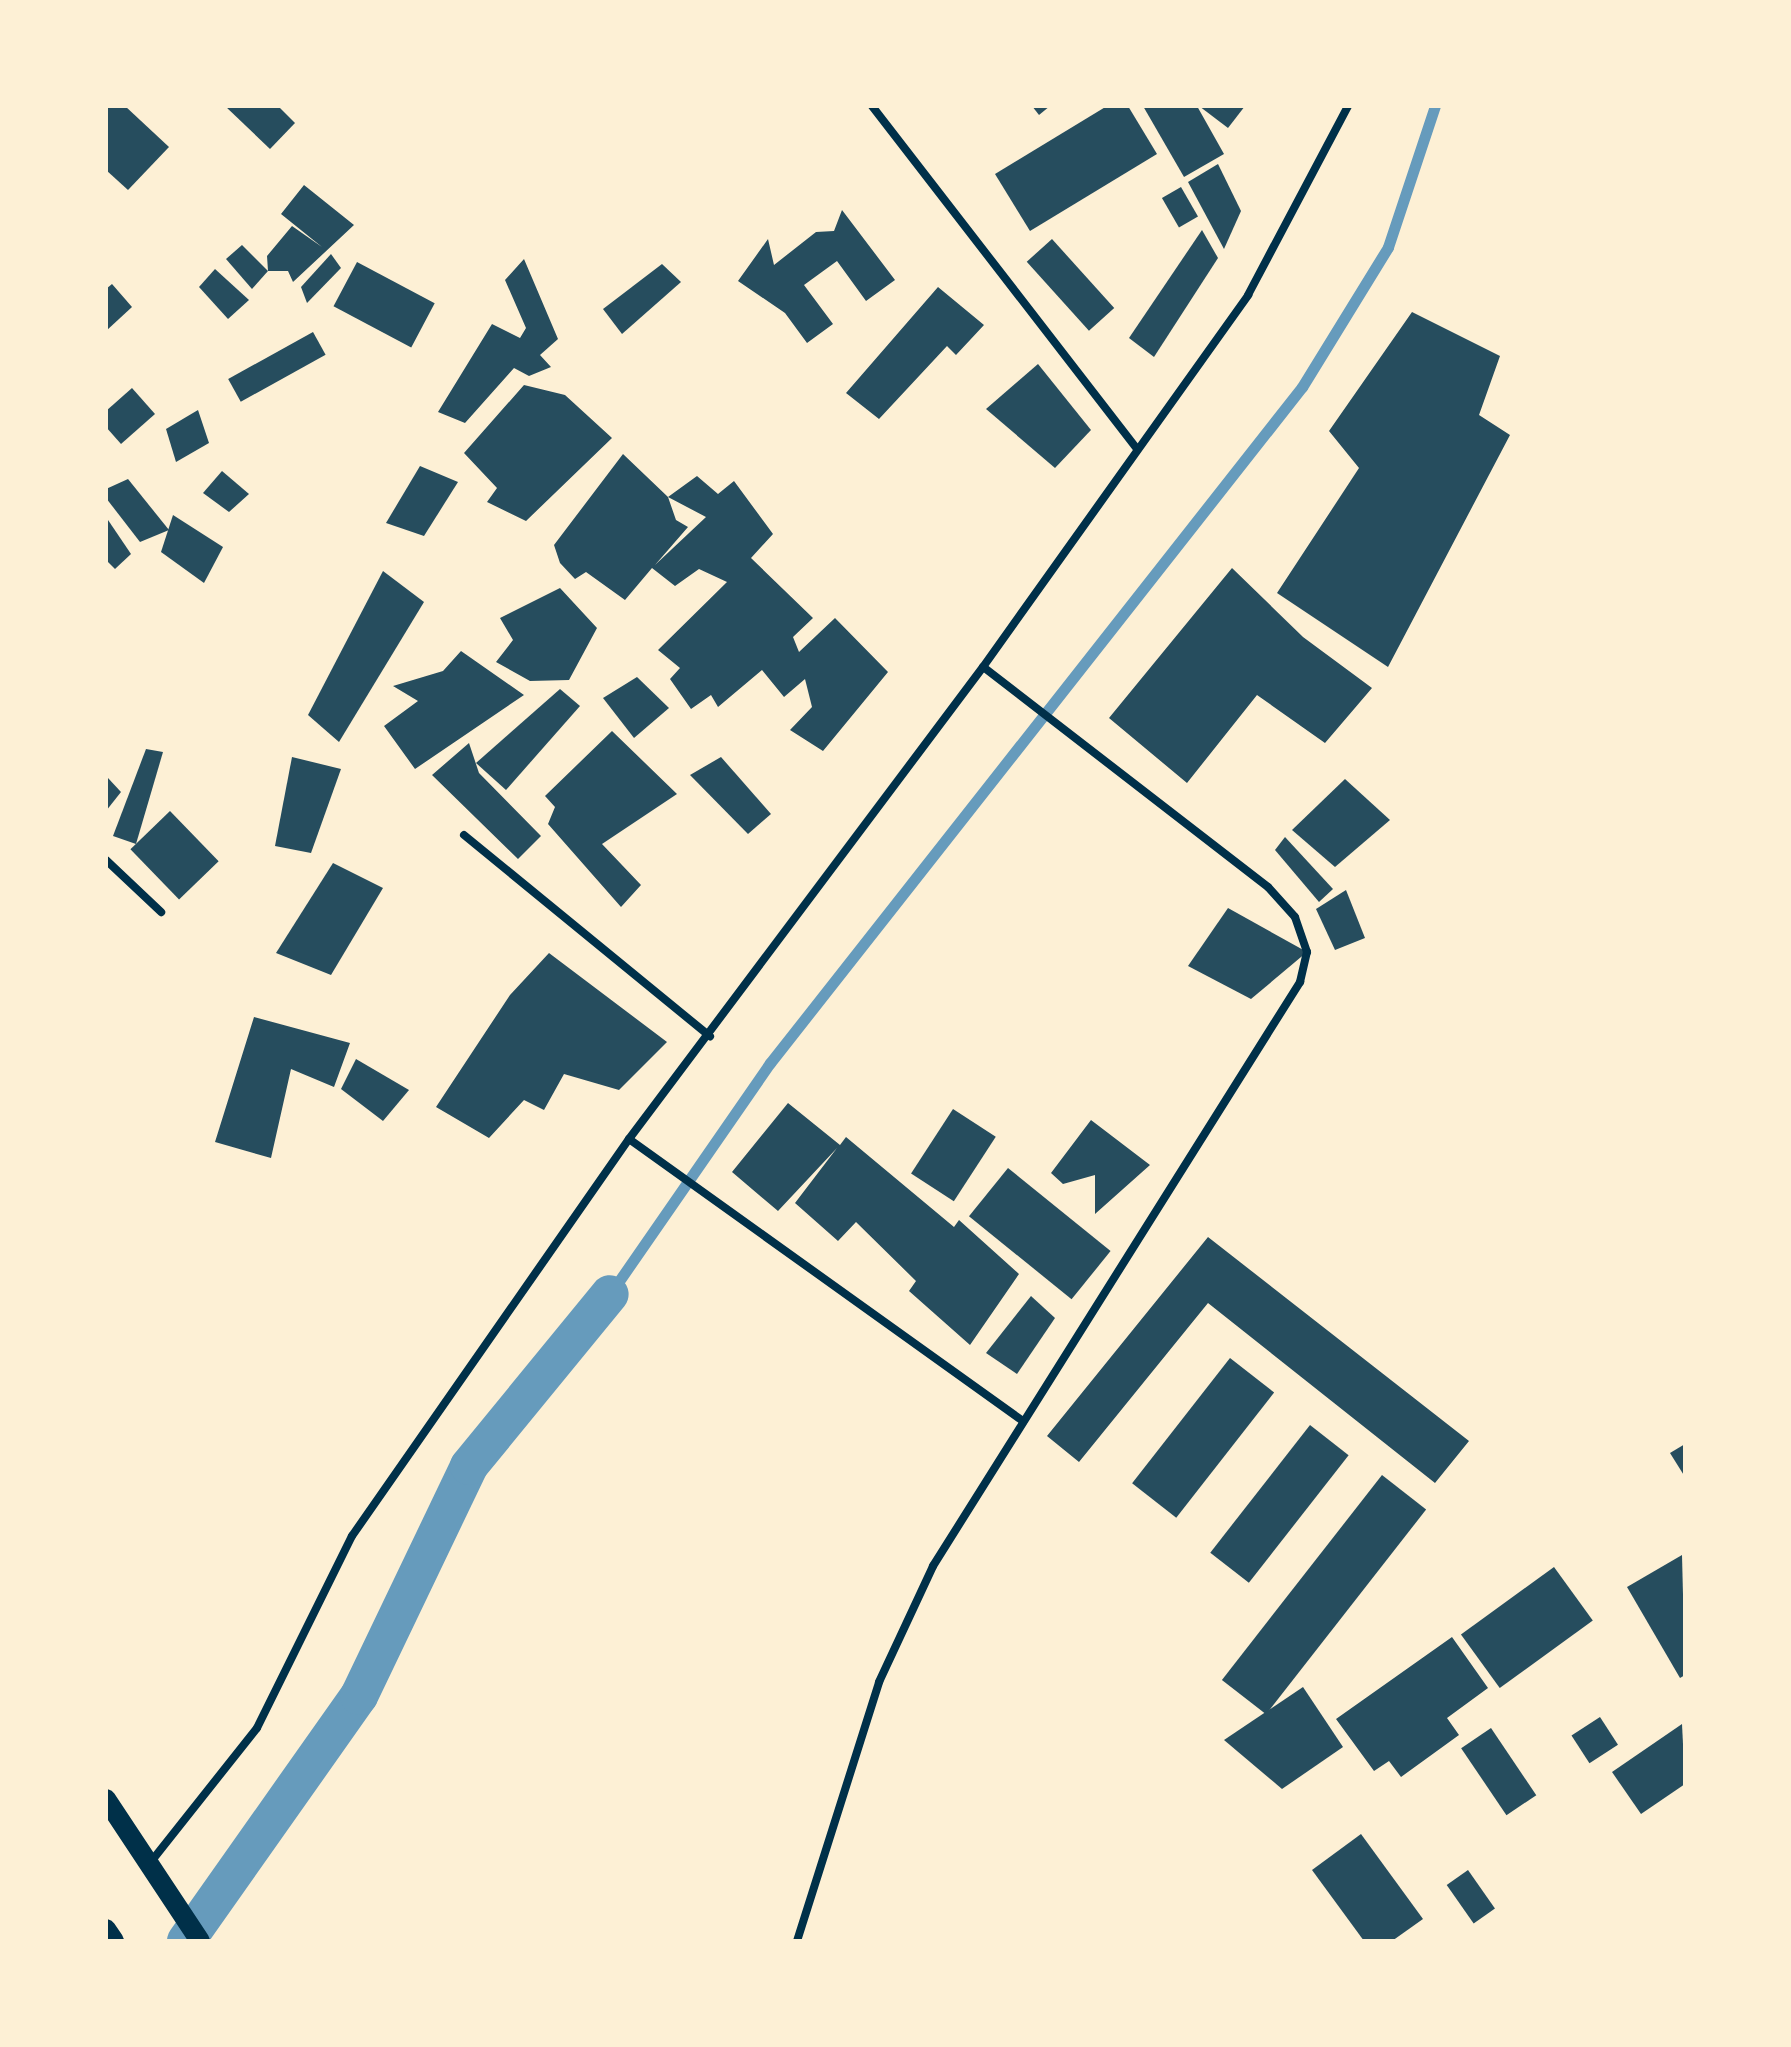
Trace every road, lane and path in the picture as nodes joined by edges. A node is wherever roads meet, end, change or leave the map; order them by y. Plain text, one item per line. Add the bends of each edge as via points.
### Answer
1 (872, 106) edge
2 (1348, 106) edge
3 (1137, 449) junction
4 (983, 667) junction
5 (464, 835) dead end
6 (106, 860) edge
7 (161, 912) dead end
8 (710, 1036) junction
9 (629, 1139) junction
10 (1023, 1421) junction
11 (106, 1799) edge
12 (155, 1872) junction
13 (200, 1941) edge
14 (797, 1941) edge

1 - 3 street
2 - 3 street via 1265,267
3 - 4 street
4 - 8 street
4 - 10 street via 1268,887 1295,917 1307,952 1300,982
5 - 8 street
6 - 7 street
8 - 9 street
9 - 10 street
9 - 12 street via 352,1536 257,1728
10 - 14 street via 933,1566 879,1682
11 - 12 main road
12 - 13 main road

